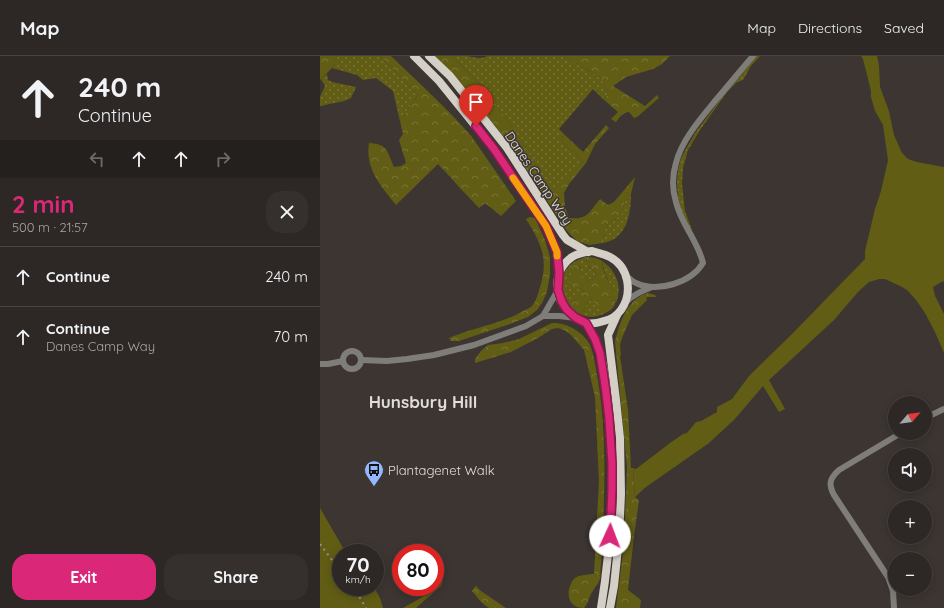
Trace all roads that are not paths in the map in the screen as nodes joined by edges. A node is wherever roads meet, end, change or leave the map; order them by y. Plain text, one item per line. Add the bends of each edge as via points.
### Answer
1 (414, 56) edge
2 (429, 56) edge
3 (753, 56) edge
4 (588, 252) junction
5 (559, 273) junction
6 (626, 276) junction
7 (652, 287) junction
8 (558, 290) junction
9 (626, 302) junction
10 (543, 316) junction
11 (617, 316) junction
12 (576, 318) junction
13 (586, 323) junction
14 (361, 360) junction
15 (343, 361) junction
16 (320, 364) edge
17 (944, 408) edge
18 (932, 414) edge
19 (889, 440) edge
20 (601, 608) edge
21 (610, 608) edge
22 (894, 608) edge

1 - 5 highway, Danes Camp Way via 439,81 494,149 546,226 557,252
2 - 4 highway, Danes Camp Way via 450,76 507,148 567,240
3 - 7 street via 700,119 680,149 676,161 673,180 675,202 700,251 703,263 699,270 678,282
4 - 5 highway via 572,257
4 - 6 highway via 609,256 622,268
5 - 8 highway
6 - 7 street via 636,283
6 - 9 highway
7 - 9 street via 637,292
8 - 10 street
8 - 12 highway via 564,306
9 - 11 highway
10 - 12 street
10 - 14 street via 526,326 463,348 407,360
11 - 13 highway via 597,323
11 - 21 highway via 608,335 620,438 621,494 619,538
12 - 13 highway
13 - 20 highway via 600,353 612,464 610,536
14 - 15 street via 359,366 353,369 347,367
14 - 15 street via 359,354 351,351 345,355
15 - 16 street
17 - 18 street
19 - 22 street via 839,470 830,484 834,495 888,577 893,591

